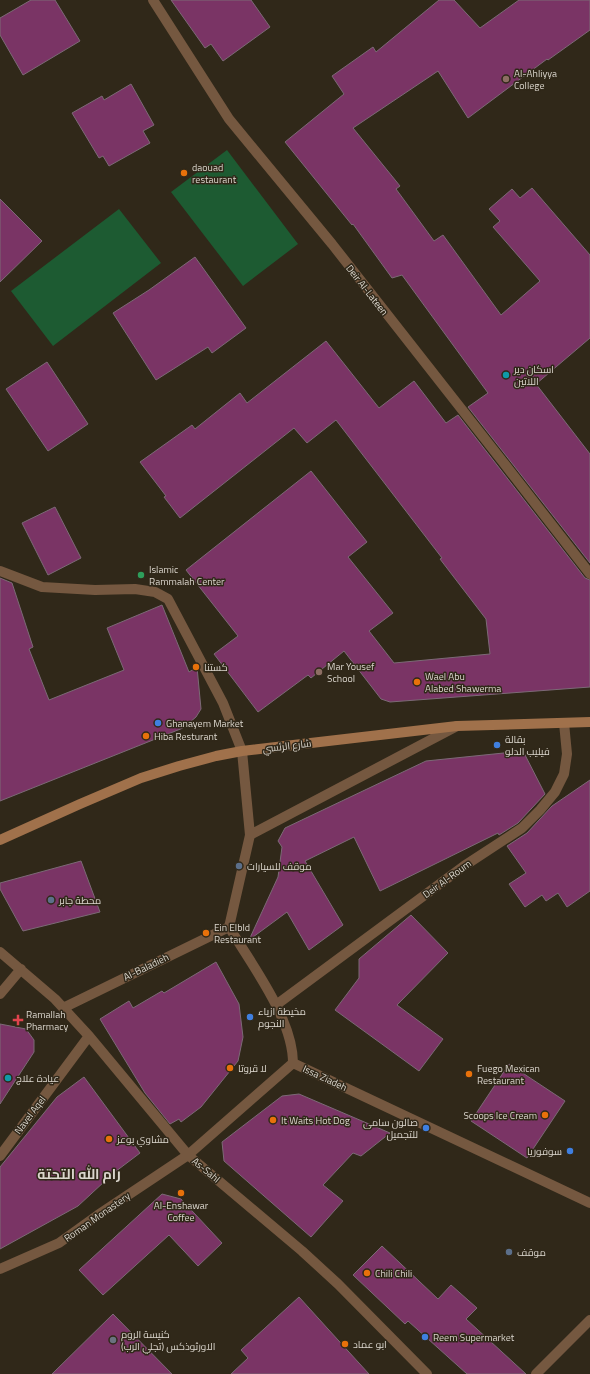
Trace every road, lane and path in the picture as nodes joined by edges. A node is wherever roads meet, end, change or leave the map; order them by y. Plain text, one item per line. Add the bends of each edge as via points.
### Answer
1 (153, 0) edge
2 (0, 571) edge
3 (590, 574) edge
4 (590, 722) edge
5 (564, 723) junction
6 (457, 726) junction
7 (242, 751) junction
8 (250, 835) junction
9 (0, 840) edge
10 (229, 927) junction
11 (0, 952) edge
12 (21, 969) junction
13 (0, 994) edge
14 (276, 1005) junction
15 (63, 1008) junction
16 (89, 1036) junction
17 (293, 1063) junction
18 (188, 1155) junction
19 (0, 1156) edge
20 (590, 1204) edge
21 (0, 1269) edge
22 (590, 1320) edge
23 (427, 1374) edge
24 (536, 1374) edge

1 - 3 street, Deir Al-Lateen via 229,120 332,244
2 - 7 street via 42,586 95,590 135,589 155,592 168,599 223,703
4 - 5 main road, شارع الرئسي
5 - 6 main road, شارع الرئسي
5 - 14 street, Deir Al-Roum via 567,754 564,774 555,792 522,828 464,866
6 - 7 main road, شارع الرئسي
6 - 8 street
7 - 8 street
7 - 9 main road, شارع الرئسي via 141,778
8 - 10 street
10 - 14 street, Issa Ziadeh
10 - 15 street, Al-Baladieh
11 - 12 street, As-Sahl
12 - 13 street
12 - 15 street, As-Sahl
14 - 17 street, Issa Ziadeh via 291,1043
15 - 16 street, As-Sahl
16 - 18 street, As-Sahl
16 - 19 street, Navel Aqel
17 - 18 street, Roman Monastery
17 - 20 street, Issa Ziadeh
18 - 21 street, Roman Monastery via 59,1243
18 - 23 street, As-Sahl via 324,1272
22 - 24 street

